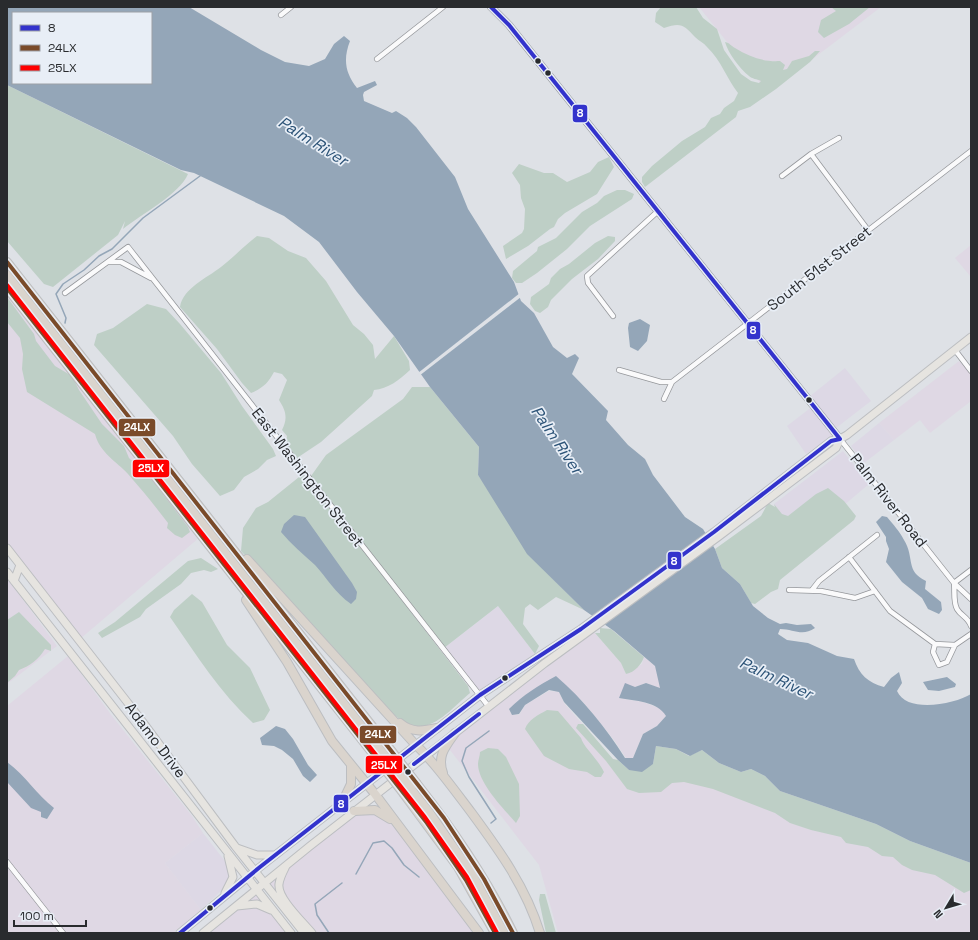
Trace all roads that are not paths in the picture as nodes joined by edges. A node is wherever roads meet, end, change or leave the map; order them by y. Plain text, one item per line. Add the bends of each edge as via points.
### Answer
1 (291, 7) edge
2 (443, 7) edge
3 (491, 7) edge
4 (281, 15) dead end
5 (377, 59) dead end
6 (839, 138) dead end
7 (971, 151) edge
8 (811, 154) junction
9 (782, 176) dead end
10 (657, 212) junction
11 (868, 230) junction
12 (7, 262) edge
13 (108, 262) junction
14 (7, 275) edge
15 (154, 280) junction
16 (7, 288) edge
17 (65, 293) dead end
18 (613, 316) dead end
19 (747, 324) junction
20 (971, 337) edge
21 (954, 350) junction
22 (619, 370) dead end
23 (971, 371) edge
24 (672, 382) junction
25 (664, 399) dead end
26 (840, 439) junction
27 (877, 535) dead end
28 (231, 545) junction
29 (7, 548) edge
30 (849, 557) junction
31 (20, 565) junction
32 (971, 570) edge
33 (7, 572) edge
34 (232, 575) junction
35 (14, 582) junction
36 (954, 583) junction
37 (789, 590) dead end
38 (812, 590) junction
39 (875, 591) junction
40 (971, 599) edge
41 (969, 616) edge
42 (971, 626) edge
43 (583, 632) junction
44 (971, 634) edge
45 (935, 644) junction
46 (955, 645) junction
47 (480, 695) junction
48 (489, 707) junction
49 (390, 716) junction
50 (142, 721) junction
51 (437, 728) junction
52 (132, 730) junction
53 (455, 733) junction
54 (416, 745) junction
55 (427, 754) junction
56 (350, 765) junction
57 (446, 779) junction
58 (366, 784) junction
59 (375, 794) junction
60 (342, 803) junction
61 (354, 811) junction
62 (396, 824) junction
63 (235, 846) junction
64 (226, 850) junction
65 (276, 855) junction
66 (7, 862) edge
67 (288, 863) junction
68 (254, 871) junction
69 (247, 877) junction
70 (263, 882) junction
71 (256, 888) junction
72 (220, 900) junction
73 (235, 906) junction
74 (274, 911) junction
75 (63, 933) edge
76 (180, 933) edge
77 (203, 933) edge
78 (291, 933) edge
79 (304, 933) edge
80 (312, 933) edge
81 (479, 933) edge
82 (495, 933) edge
83 (504, 933) edge
84 (513, 933) edge
85 (540, 933) edge

1 - 4 street
2 - 5 street
3 - 10 street, Palm River Road via 513,30
6 - 8 street
7 - 11 street, South 51st Street
8 - 9 street
8 - 11 street
10 - 18 street via 587,276 588,284
10 - 19 street, Palm River Road
11 - 19 street, South 51st Street
12 - 28 highway
13 - 15 street via 121,262
13 - 15 street, East Washington Street via 128,247
13 - 17 street
14 - 83 highway, bridge via 430,812 472,874
15 - 47 street, East Washington Street
16 - 34 highway
19 - 24 street, South 51st Street
19 - 26 street, Palm River Road
20 - 21 main road
21 - 23 street
21 - 26 main road
22 - 24 street via 661,382
24 - 25 street
26 - 36 street, Palm River Road
26 - 43 main road via 831,441 716,534
27 - 30 street
28 - 49 highway
28 - 84 highway, bridge via 468,853
29 - 31 main road, Adamo Drive
30 - 38 street via 819,581
30 - 39 street
31 - 35 main road
31 - 50 main road, Adamo Drive
32 - 36 street
33 - 35 main road, Adamo Drive
34 - 56 highway via 239,590 287,662 324,729
34 - 82 highway, bridge via 439,838
35 - 52 main road, Adamo Drive
36 - 40 street, Palm River Road
36 - 41 street via 955,604 958,610
37 - 38 street
38 - 39 street via 855,598
39 - 45 street via 897,617
41 - 42 street
43 - 47 main road
43 - 48 main road
44 - 46 street
45 - 46 street
45 - 46 street via 933,652 939,665 947,662
47 - 48 street, East Washington Street
47 - 51 main road
48 - 53 main road
49 - 51 highway via 411,730
49 - 54 highway
50 - 52 main road
50 - 63 main road, Adamo Drive
51 - 54 main road
52 - 64 main road, Adamo Drive
53 - 55 main road
53 - 57 highway via 444,748 440,759
54 - 55 highway
54 - 58 main road
55 - 57 highway
55 - 59 main road
56 - 58 highway
56 - 60 highway via 352,781
57 - 85 highway via 512,870
58 - 59 highway
58 - 60 main road
59 - 61 main road
59 - 62 highway
60 - 65 main road
61 - 62 highway via 378,811
61 - 67 main road
62 - 81 highway
63 - 65 main road via 257,855
63 - 68 main road, Adamo Drive
64 - 69 main road, Adamo Drive
64 - 72 main road via 233,877
65 - 68 main road
66 - 75 street
67 - 70 main road
67 - 80 main road via 278,885 279,890
68 - 69 main road
68 - 70 main road, Adamo Drive
69 - 71 main road, Adamo Drive
69 - 72 main road
70 - 71 main road
70 - 79 main road, Adamo Drive
71 - 73 main road
71 - 74 main road, Adamo Drive
72 - 76 main road
73 - 74 main road via 257,904
73 - 77 main road
74 - 78 main road, Adamo Drive

